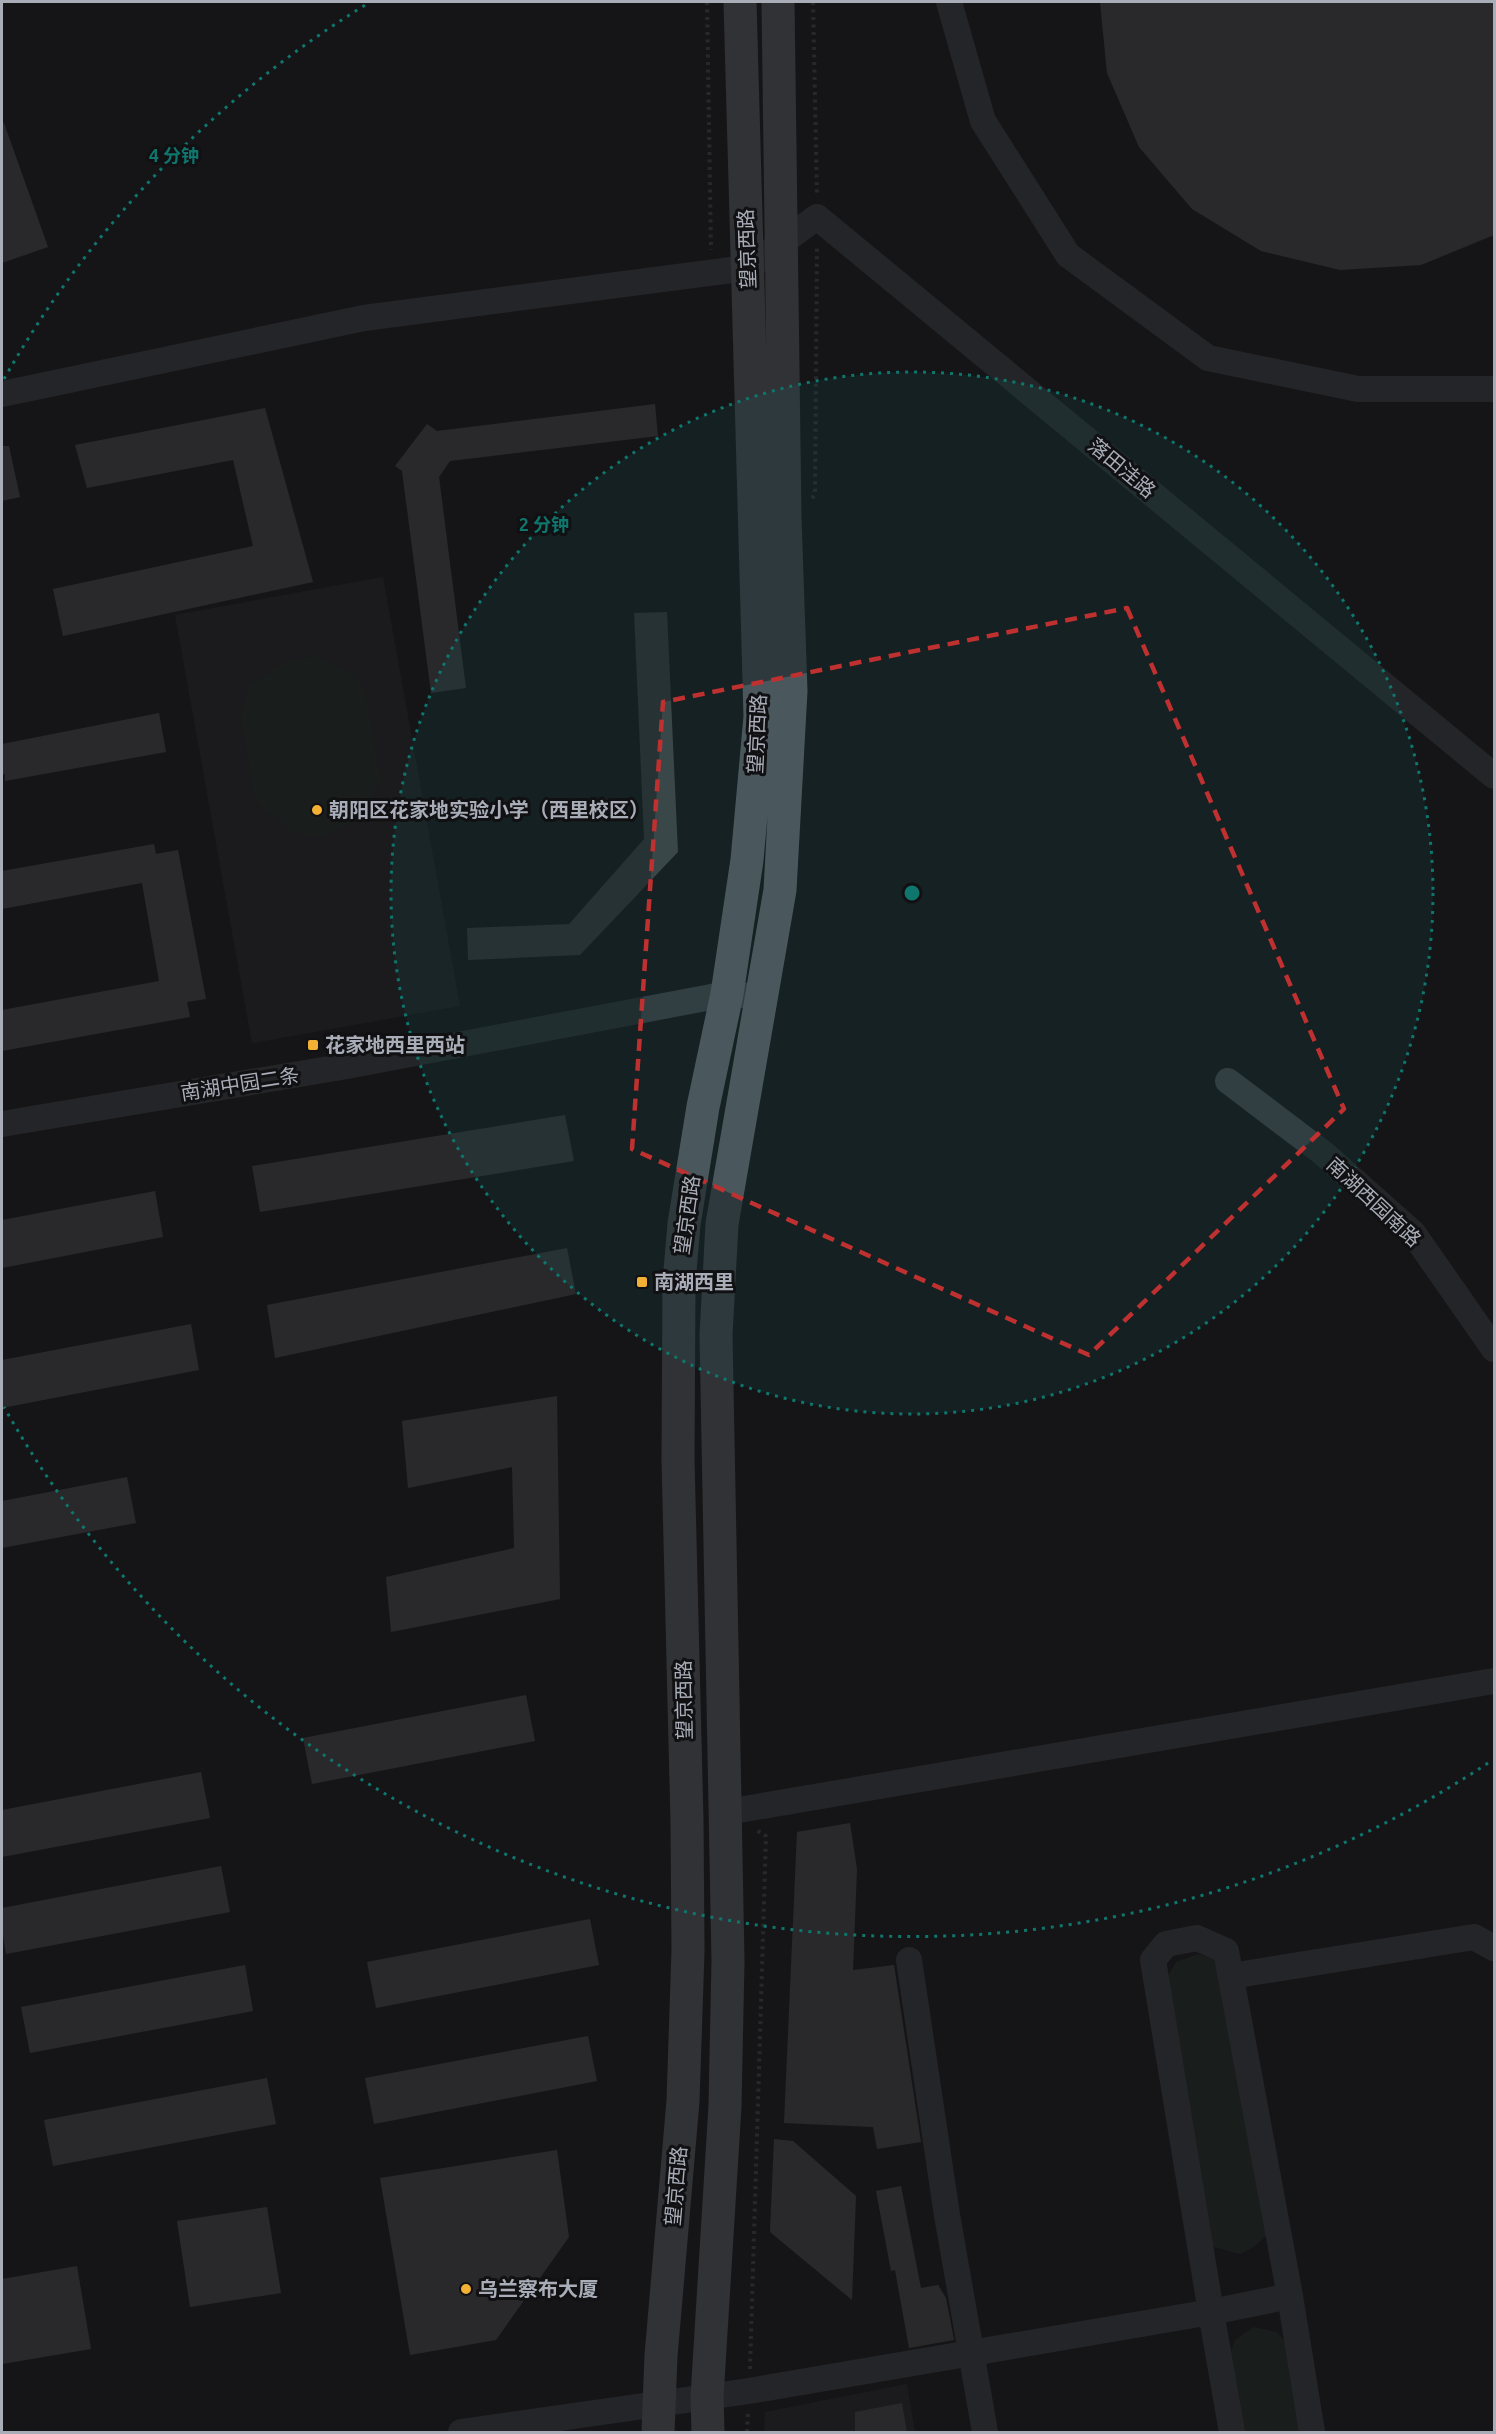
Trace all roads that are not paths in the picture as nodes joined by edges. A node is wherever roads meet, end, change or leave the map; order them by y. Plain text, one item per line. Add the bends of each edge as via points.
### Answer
1 (740, 2) edge
2 (778, 2) edge
3 (949, 2) edge
4 (780, 245) junction
5 (747, 268) junction
6 (1494, 389) edge
7 (2, 394) edge
8 (1494, 776) edge
9 (727, 994) junction
10 (761, 995) junction
11 (1228, 1081) dead end
12 (2, 1124) edge
13 (1494, 1349) edge
14 (1494, 1681) edge
15 (727, 1812) junction
16 (1494, 1948) edge
17 (909, 1960) dead end
18 (1231, 1976) junction
19 (1290, 2296) junction
20 (1211, 2312) junction
21 (971, 2354) junction
22 (707, 2397) junction
23 (659, 2417) edge
24 (462, 2433) edge
25 (708, 2433) edge
26 (985, 2433) edge
27 (1232, 2433) edge
28 (1312, 2433) edge

1 - 5 main road, 望京西路
2 - 4 main road, 望京西路
3 - 6 street via 983,121 1068,255 1208,358 1358,389
4 - 5 street
4 - 8 street, 落田洼路 via 817,217
4 - 10 main road, 望京西路 via 791,691 780,890
5 - 7 street via 364,318
5 - 9 main road, 望京西路 via 760,717 747,860
9 - 10 street, 南湖中园二条
9 - 12 street, 南湖中园二条 via 347,1066
9 - 23 main road, 望京西路 via 703,1107 684,1224 679,1283 678,1460 688,1952 683,2101
10 - 15 main road, 望京西路 via 722,1224 716,1335
11 - 13 street, 南湖西园南路 via 1323,1153 1413,1233
14 - 15 street
15 - 22 main road, 望京西路 via 725,2106
16 - 18 street via 1474,1937
17 - 21 street
18 - 19 street
18 - 20 street via 1227,1951 1197,1938 1166,1944 1153,1960
19 - 20 street
19 - 28 street
20 - 21 street
20 - 27 street
21 - 22 street
21 - 26 street
22 - 23 street
22 - 25 main road, 望京西路
23 - 24 street

